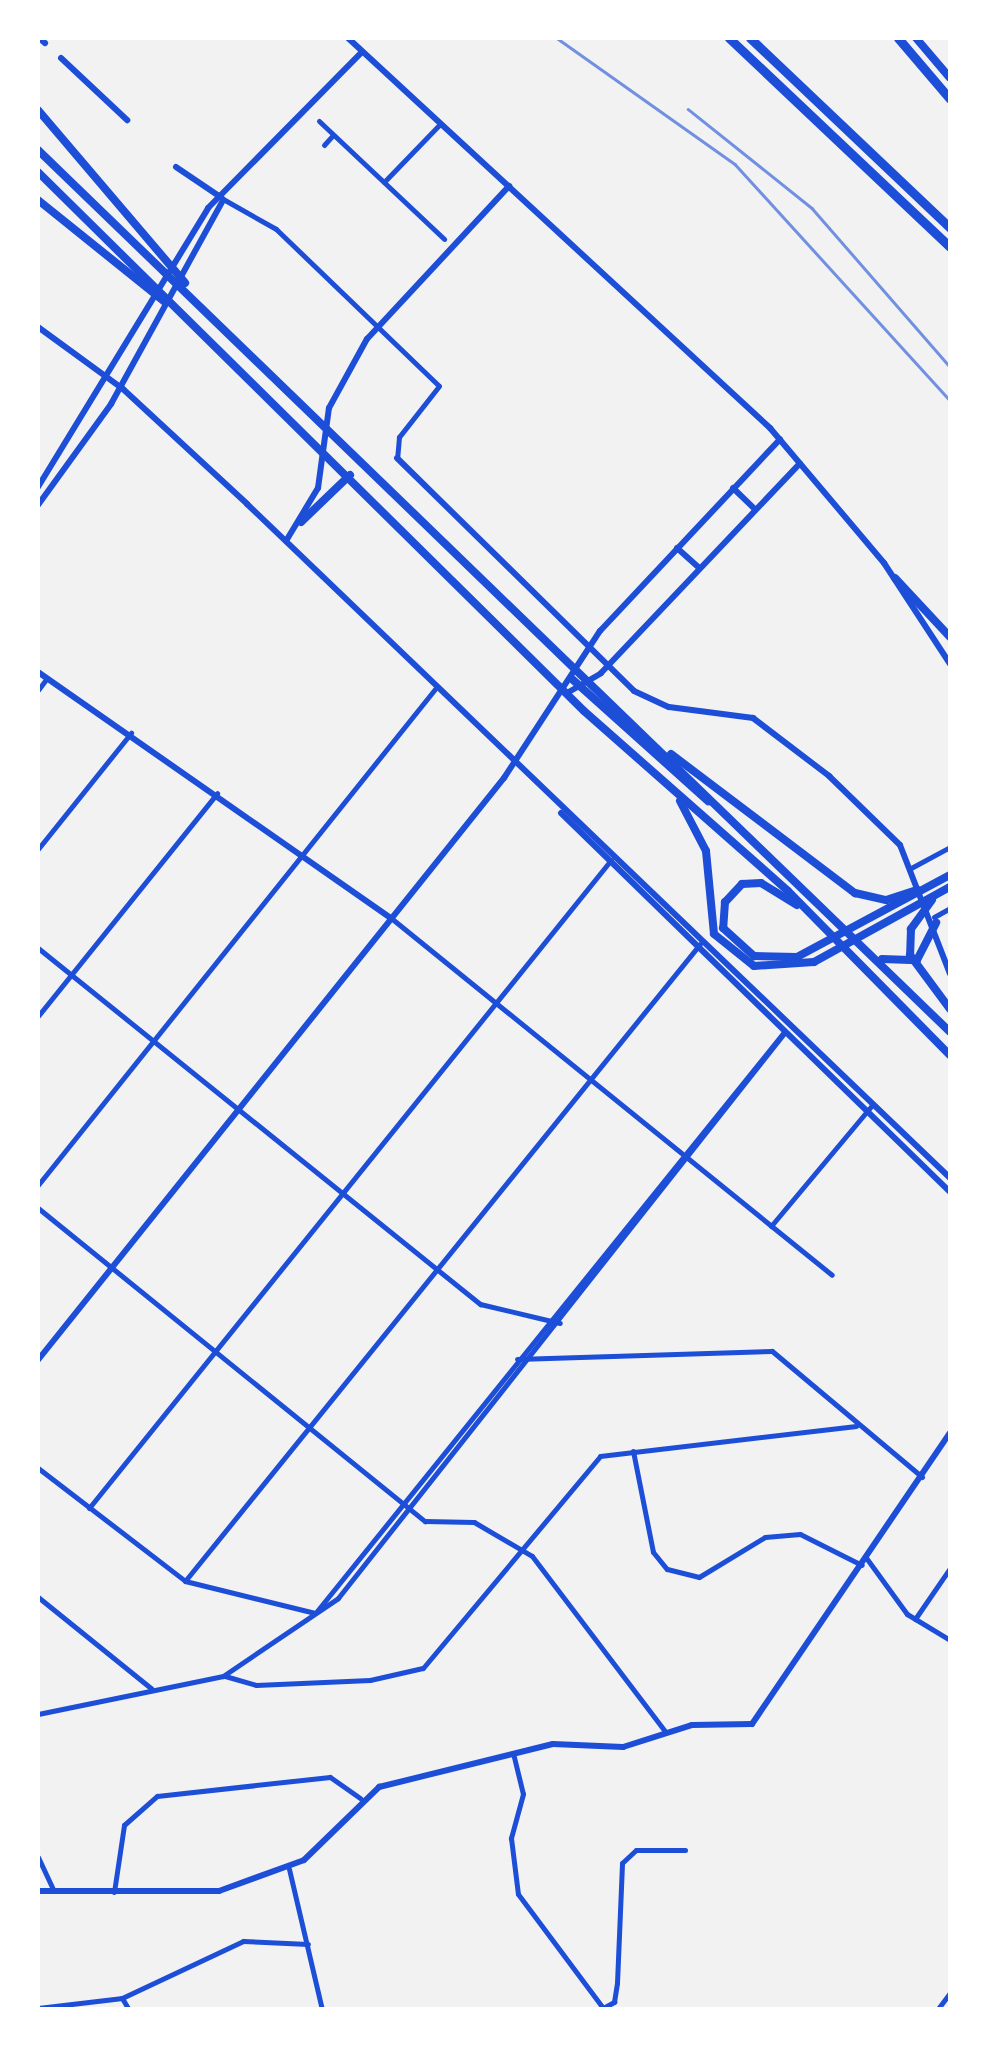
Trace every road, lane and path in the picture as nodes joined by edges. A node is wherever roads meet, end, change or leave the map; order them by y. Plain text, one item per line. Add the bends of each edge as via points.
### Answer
1 (348, 38) edge
2 (729, 38) edge
3 (750, 38) edge
4 (758, 38) edge
5 (898, 38) edge
6 (916, 38) edge
7 (362, 52) junction
8 (61, 58) dead end
9 (784, 67) junction
10 (950, 78) edge
11 (950, 99) edge
12 (38, 110) edge
13 (126, 120) dead end
14 (319, 121) dead end
15 (440, 124) junction
16 (334, 135) junction
17 (324, 145) dead end
18 (38, 150) edge
19 (176, 167) dead end
20 (38, 172) edge
21 (384, 182) junction
22 (509, 186) junction
23 (223, 199) junction
24 (38, 200) edge
25 (950, 228) edge
26 (444, 239) dead end
27 (950, 247) edge
28 (141, 278) junction
29 (193, 295) junction
30 (376, 325) junction
31 (38, 327) edge
32 (109, 378) junction
33 (119, 386) junction
34 (329, 430) junction
35 (780, 439) junction
36 (328, 453) junction
37 (397, 458) joint
38 (800, 463) junction
39 (350, 475) junction
40 (38, 487) edge
41 (733, 488) junction
42 (38, 505) edge
43 (755, 509) junction
44 (301, 522) junction
45 (286, 541) junction
46 (676, 548) junction
47 (699, 568) junction
48 (895, 578) junction
49 (950, 637) edge
50 (589, 644) junction
51 (608, 664) junction
52 (950, 664) edge
53 (576, 669) junction
54 (38, 672) edge
55 (47, 678) junction
56 (579, 681) junction
57 (435, 689) junction
58 (38, 690) edge
59 (566, 694) junction
60 (131, 733) junction
61 (646, 738) junction
62 (513, 766) junction
63 (218, 792) junction
64 (676, 794) junction
65 (721, 808) junction
66 (950, 847) edge
67 (38, 849) edge
68 (303, 853) junction
69 (611, 860) junction
70 (911, 868) junction
71 (950, 875) edge
72 (950, 887) edge
73 (950, 908) edge
74 (810, 912) junction
75 (391, 918) junction
76 (935, 920) junction
77 (697, 946) junction
78 (38, 948) edge
79 (879, 958) junction
80 (797, 962) junction
81 (950, 974) edge
82 (71, 975) junction
83 (496, 1004) junction
84 (950, 1009) edge
85 (38, 1016) edge
86 (787, 1029) junction
87 (950, 1032) edge
88 (152, 1042) junction
89 (950, 1055) edge
90 (589, 1080) junction
91 (873, 1104) junction
92 (238, 1110) junction
93 (866, 1111) junction
94 (682, 1154) junction
95 (690, 1160) junction
96 (936, 1164) junction
97 (929, 1171) junction
98 (950, 1178) edge
99 (38, 1185) edge
100 (950, 1192) edge
101 (342, 1193) junction
102 (38, 1208) edge
103 (771, 1226) junction
104 (112, 1268) junction
105 (436, 1270) junction
106 (832, 1275) dead end
107 (550, 1318) junction
108 (560, 1323) junction
109 (214, 1351) junction
110 (517, 1359) junction
111 (38, 1360) edge
112 (527, 1364) junction
113 (856, 1426) junction
114 (309, 1428) junction
115 (950, 1433) edge
116 (633, 1451) junction
117 (38, 1468) edge
118 (922, 1477) junction
119 (402, 1502) junction
120 (89, 1508) junction
121 (411, 1510) junction
122 (524, 1550) junction
123 (865, 1562) junction
124 (950, 1568) edge
125 (185, 1581) junction
126 (38, 1597) edge
127 (316, 1613) junction
128 (915, 1620) junction
129 (950, 1640) edge
130 (223, 1676) junction
131 (152, 1690) junction
132 (38, 1714) edge
133 (665, 1732) junction
134 (512, 1753) junction
135 (360, 1798) junction
136 (685, 1850) dead end
137 (38, 1857) edge
138 (289, 1869) junction
139 (53, 1889) junction
140 (38, 1891) edge
141 (114, 1892) junction
142 (308, 1944) junction
143 (950, 1993) edge
144 (122, 1998) junction
145 (38, 2008) edge
146 (940, 2008) edge
147 (129, 2010) edge
148 (322, 2010) edge

1 - 7 street
2 - 27 highway
3 - 9 highway
4 - 9 highway
5 - 11 highway
6 - 10 main road
7 - 15 street
7 - 23 street
8 - 13 street
9 - 25 highway
12 - 29 main road
14 - 16 street
15 - 21 street
15 - 22 street
16 - 17 street
16 - 21 street
18 - 29 main road
19 - 23 street
20 - 28 main road
21 - 26 street
22 - 30 street
22 - 35 street
23 - 30 street via 276,228
23 - 32 street via 208,208
23 - 33 street
24 - 28 main road
28 - 36 main road
29 - 34 main road
30 - 34 street via 329,408
30 - 37 street via 440,386 398,436
31 - 32 street
32 - 33 street
32 - 40 street
33 - 42 street
33 - 45 street
34 - 36 street
34 - 53 main road
35 - 38 street
35 - 41 street
36 - 39 main road
36 - 44 street
37 - 50 street
38 - 43 street
38 - 48 street
39 - 44 main road
39 - 59 main road
41 - 43 street
41 - 46 street
43 - 47 street
44 - 45 street
45 - 57 street
46 - 47 street
46 - 50 street
47 - 51 street
48 - 49 main road
48 - 52 street
50 - 51 street
50 - 53 street
51 - 56 street
51 - 70 street via 662,705 740,714 771,727 893,837
53 - 56 main road
53 - 56 street
54 - 55 street
55 - 58 street
55 - 60 street
56 - 59 street
56 - 61 main road
56 - 65 main road via 684,786
57 - 62 street
57 - 68 street
59 - 62 street
59 - 64 main road
60 - 63 street
60 - 67 street
61 - 65 main road
61 - 71 main road via 868,898 893,900
62 - 69 street
62 - 75 street
63 - 68 street
63 - 82 street
64 - 74 main road
64 - 80 main road via 706,850 721,945 754,966
65 - 79 main road
66 - 70 street
68 - 75 street
68 - 88 street
69 - 77 street
69 - 83 street
70 - 76 street
71 - 80 main road
72 - 80 main road
72 - 84 main road via 921,911 909,943 916,970
73 - 76 street
74 - 80 main road via 756,883 737,887 722,908 723,928 740,948
74 - 89 main road
75 - 83 street
75 - 92 street
76 - 79 main road via 917,960
76 - 81 street
77 - 86 street
77 - 90 street
78 - 82 street
79 - 87 main road
82 - 85 street
82 - 88 street
83 - 90 street
83 - 101 street
86 - 91 street
86 - 93 street
86 - 94 street
86 - 95 street
88 - 92 street
88 - 99 street
90 - 94 street
90 - 105 street
91 - 93 street
91 - 96 street
92 - 101 street
92 - 104 street
93 - 97 street
93 - 103 street
94 - 95 street
94 - 107 street
95 - 103 street
95 - 108 street
96 - 97 street
96 - 98 street
97 - 100 street
101 - 105 street
101 - 109 street
102 - 104 street
103 - 106 street
104 - 109 street
104 - 111 street
105 - 107 street via 492,1310
105 - 114 street
107 - 108 street
107 - 110 street
108 - 112 street
109 - 114 street
109 - 120 street
110 - 112 street
110 - 119 street
112 - 113 street via 745,1345 796,1364
112 - 121 street
113 - 116 street
113 - 118 street
114 - 119 street
114 - 125 street
115 - 118 street
116 - 122 street via 586,1466
116 - 123 street via 653,1552 667,1569 712,1573 780,1534 813,1535
117 - 120 street
118 - 123 street
119 - 121 street
119 - 127 street
120 - 125 street
121 - 122 street via 436,1525 474,1522
121 - 127 street
122 - 130 street via 423,1668 256,1685
122 - 133 street
123 - 128 street
123 - 133 street via 760,1719
124 - 128 street
125 - 127 street
126 - 131 street
127 - 130 street
128 - 129 street
130 - 131 street
131 - 132 street
133 - 134 street via 623,1747 553,1744
134 - 135 street
134 - 136 street via 523,1794 511,1838 518,1894 603,2008 614,2002 618,1983 622,1863 636,1850
135 - 138 street
135 - 141 street via 330,1777 158,1796 124,1824
137 - 139 street
138 - 141 street via 219,1891
138 - 142 street
139 - 140 street
139 - 141 street
142 - 144 street via 230,1944
142 - 148 street
143 - 146 street
144 - 145 street
144 - 147 street

